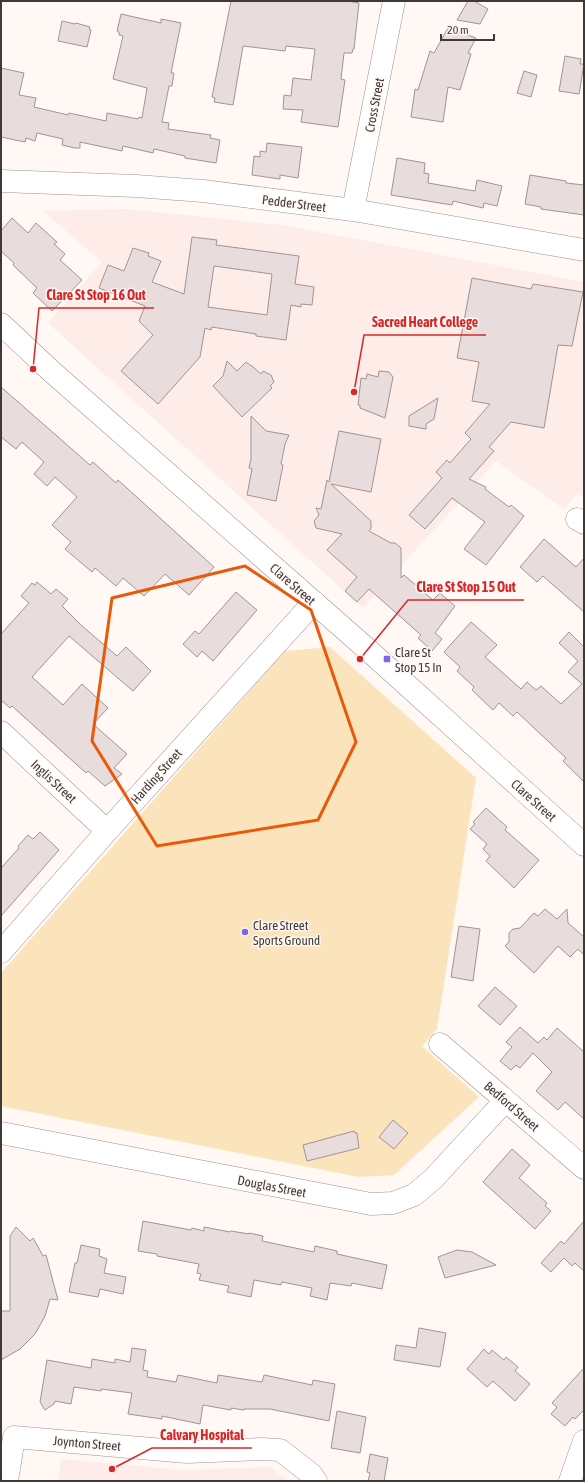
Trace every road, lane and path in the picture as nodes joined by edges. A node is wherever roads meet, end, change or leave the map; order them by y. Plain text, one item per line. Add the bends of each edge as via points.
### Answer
1 (394, 1) edge
2 (1, 181) edge
3 (353, 210) junction
4 (584, 250) edge
5 (1, 324) edge
6 (314, 602) junction
7 (1, 732) edge
8 (107, 831) junction
9 (584, 845) edge
10 (1, 952) edge
11 (440, 1044) dead end
12 (505, 1101) junction
13 (1, 1133) edge
14 (584, 1168) edge
15 (584, 1441) edge
16 (7, 1481) edge
17 (316, 1481) edge
18 (570, 1481) edge

1 - 3 street, Cross Street
2 - 3 street, Pedder Street via 203,191
3 - 4 street, Pedder Street
5 - 6 street, Clare Street
6 - 8 street, Harding Street
6 - 9 street, Clare Street
7 - 8 street, Inglis Street
8 - 10 street, Harding Street
11 - 12 street, Bedford Street
12 - 13 street, Douglas Street via 433,1179 414,1195 393,1203 371,1204
12 - 14 street, Bedford Street
15 - 18 street
16 - 17 street, Joynton Street via 14,1437 187,1452 280,1450 311,1474

